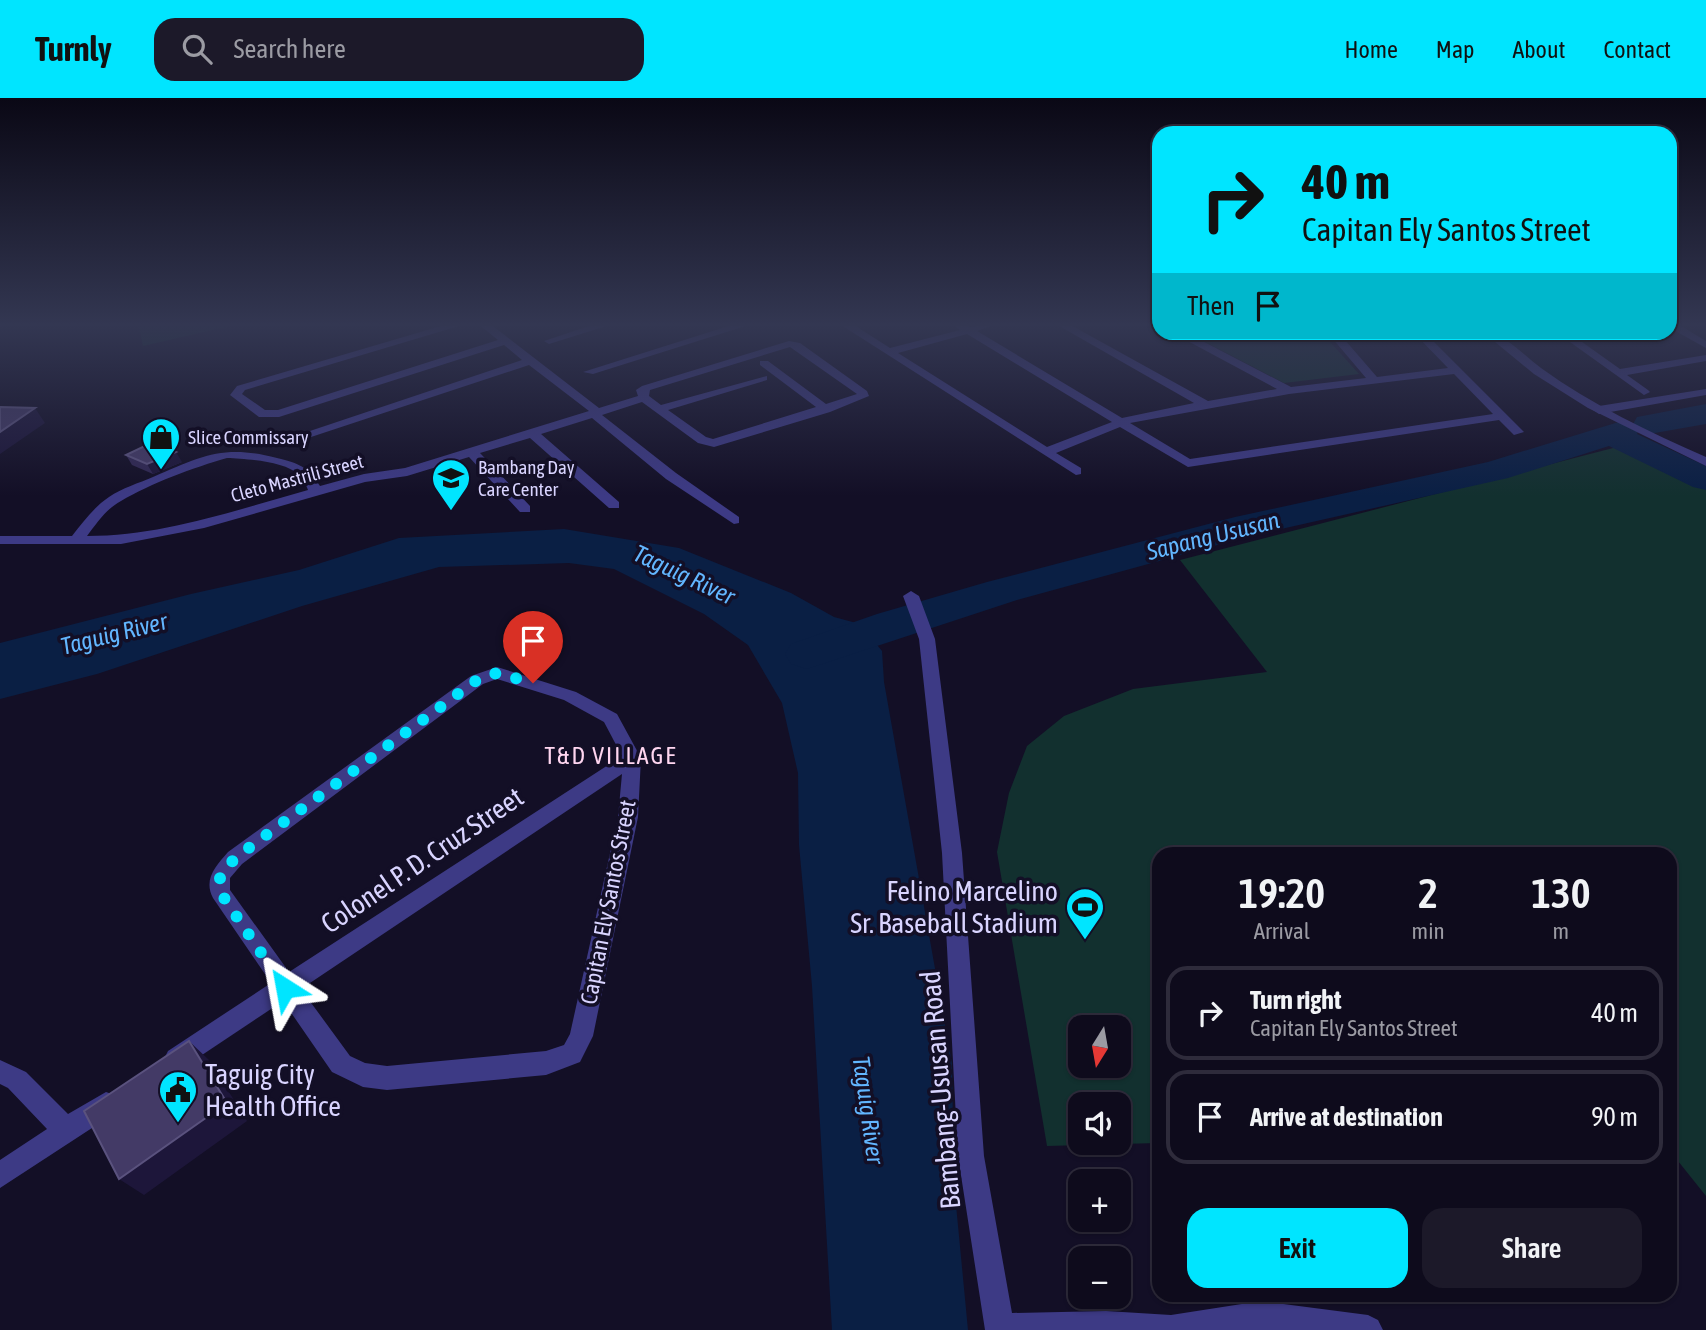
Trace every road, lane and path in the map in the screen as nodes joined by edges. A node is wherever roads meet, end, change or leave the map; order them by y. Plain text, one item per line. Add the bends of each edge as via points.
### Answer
1 (267, 380) edge
2 (382, 380) edge
3 (470, 380) edge
4 (557, 380) edge
5 (670, 380) edge
6 (754, 380) edge
7 (788, 380) edge
8 (846, 380) edge
9 (934, 380) edge
10 (1051, 380) edge
11 (1162, 380) edge
12 (1270, 380) edge
13 (1369, 380) edge
14 (1465, 380) edge
15 (1550, 380) edge
16 (1628, 380) edge
17 (1289, 390) junction
18 (1644, 392) dead end
19 (1706, 392) edge
20 (644, 398) junction
21 (1204, 404) junction
22 (659, 409) junction
23 (826, 409) junction
24 (1599, 410) junction
25 (596, 413) junction
26 (1501, 415) junction
27 (1120, 423) junction
28 (1518, 432) dead end
29 (532, 433) junction
30 (304, 435) dead end
31 (472, 452) junction
32 (1046, 452) junction
33 (1706, 462) edge
34 (1076, 471) dead end
35 (317, 493) junction
36 (614, 505) dead end
37 (525, 509) dead end
38 (734, 520) dead end
39 (0, 540) edge
40 (75, 541) junction
41 (914, 602) dead end
42 (632, 758) junction
43 (285, 988) junction
44 (0, 1072) edge
45 (157, 1072) edge
46 (122, 1094) edge
47 (66, 1130) junction
48 (0, 1175) edge
49 (1000, 1329) edge
50 (1154, 1330) edge
51 (1368, 1330) edge

1 - 2 street via 241,388 236,395 263,414 279,413
3 - 30 street
4 - 25 street
5 - 20 street, Cleto Mastrili Street via 642,390
6 - 22 street
7 - 23 street
8 - 23 street, Cleto Mastrili Street via 863,393 860,398
9 - 32 street
10 - 27 street
11 - 21 street
12 - 17 street
13 - 17 street
14 - 26 street
15 - 24 street
16 - 18 street
17 - 21 street
19 - 24 street
20 - 22 street
20 - 25 street, Cleto Mastrili Street
21 - 27 street via 1135,416
22 - 23 street via 702,440 714,443
24 - 33 street
25 - 29 street, Cleto Mastrili Street
25 - 38 street via 671,476
26 - 27 street via 1188,463
26 - 28 street
27 - 32 street
29 - 31 street, Cleto Mastrili Street
29 - 36 street
31 - 35 street, Cleto Mastrili Street
31 - 37 street
32 - 34 street
35 - 40 street, Cleto Mastrili Street via 200,525 121,540
35 - 40 street via 304,472 291,465 253,455 226,454 116,498
39 - 40 street, Cleto Mastrili Street
41 - 49 street, Bambang-Ususan Road via 927,639 952,853 971,1156
42 - 43 street, Colonel P. D. Cruz Street
42 - 43 street, Capitan Ely Santos Street via 628,817 581,1036 572,1054 546,1063 387,1078 363,1074 341,1064
42 - 43 street, Capitan Ely Santos Street via 611,719 570,696 497,673 477,680 235,858 220,876 220,892
43 - 45 street, Colonel P. D. Cruz Street
44 - 47 street via 17,1080
46 - 47 street
47 - 48 street
49 - 50 street via 1106,1325
50 - 51 street via 1261,1315

